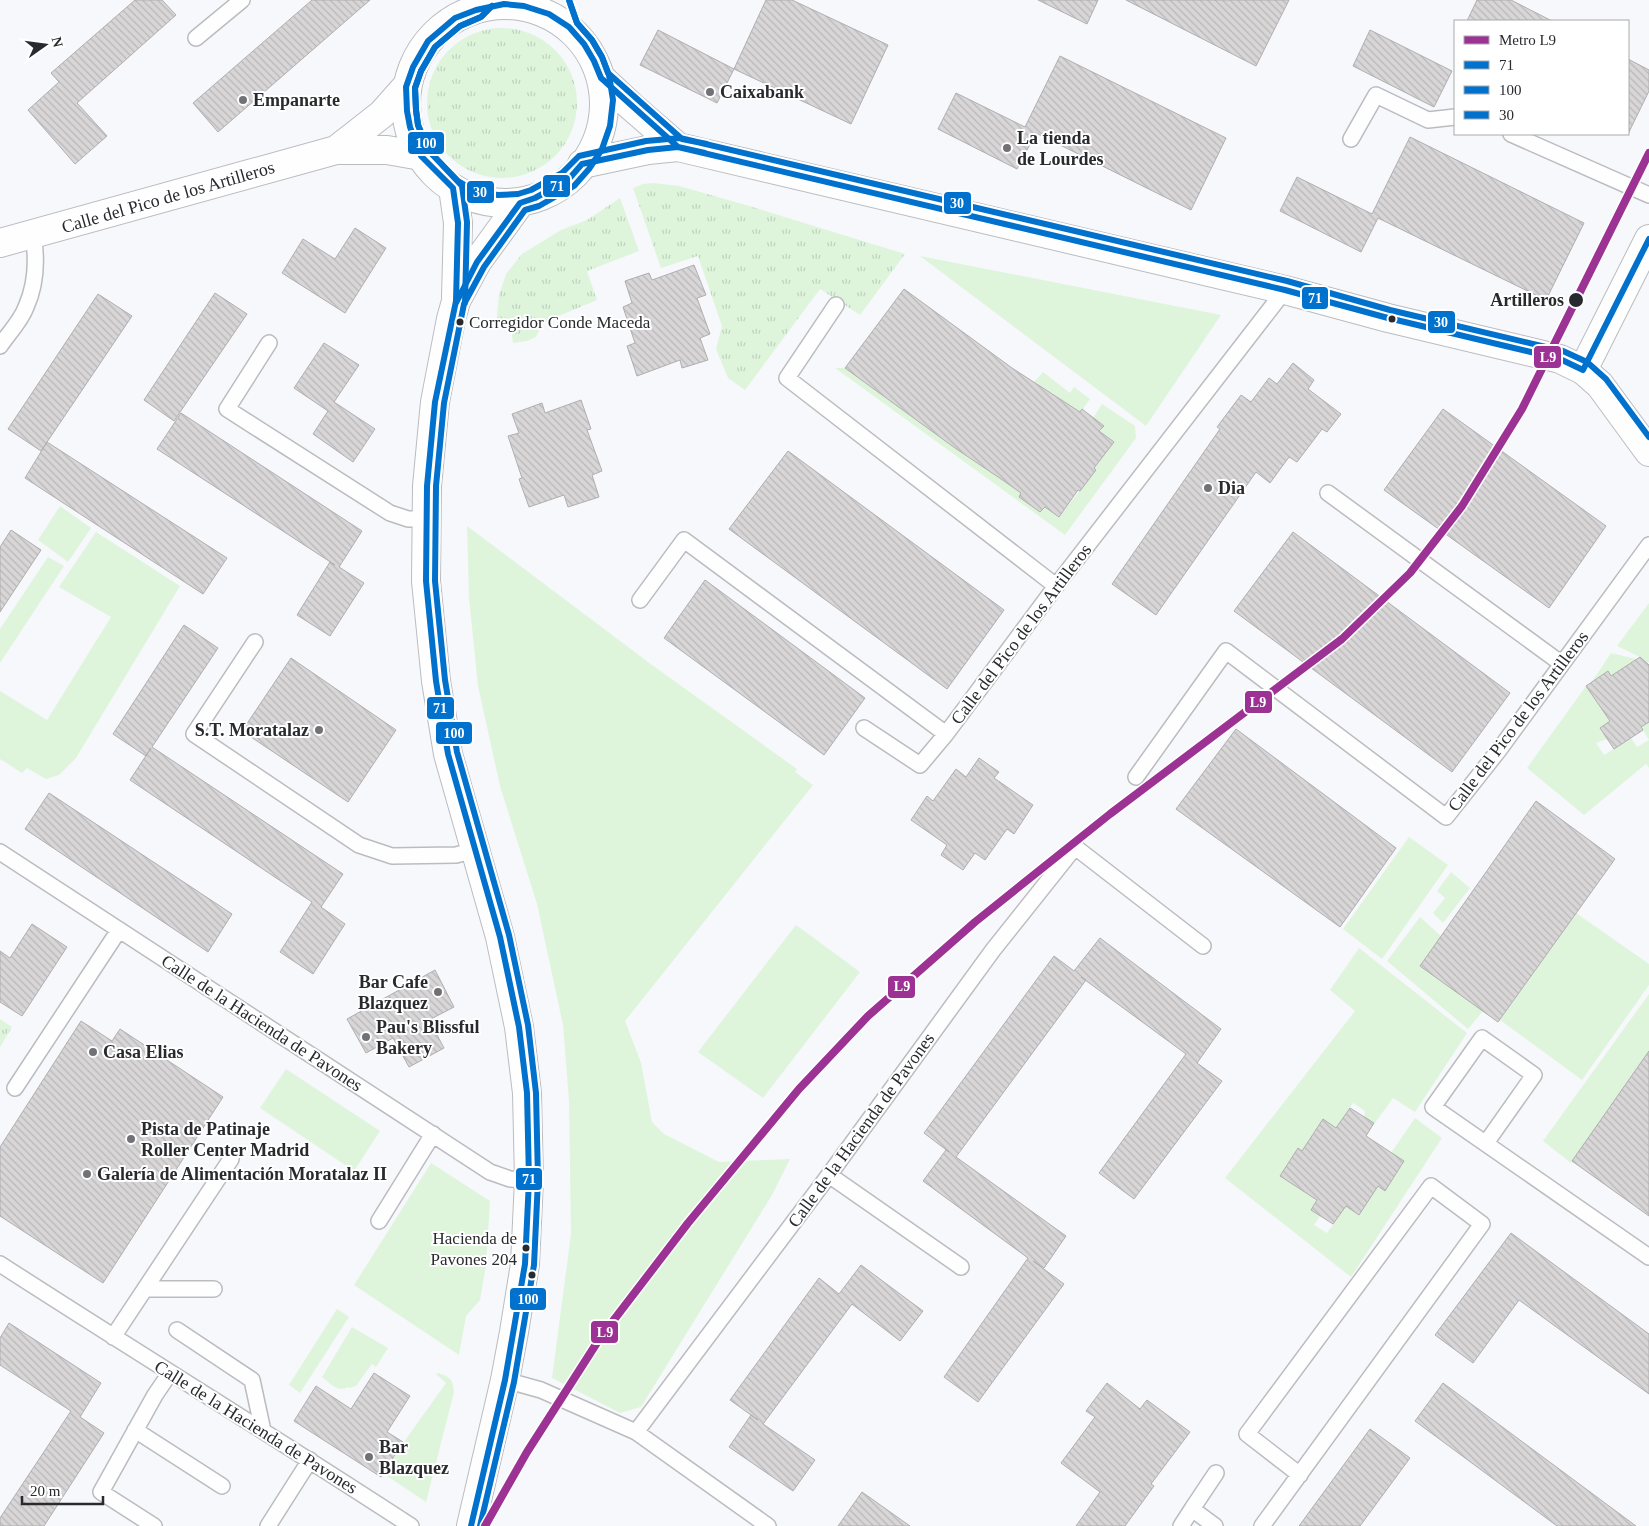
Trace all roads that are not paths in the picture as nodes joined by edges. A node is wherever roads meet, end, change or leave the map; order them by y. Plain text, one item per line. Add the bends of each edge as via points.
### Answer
1 (242, 0) edge
2 (560, 0) edge
3 (480, 5) edge
4 (569, 26) junction
5 (196, 38) dead end
6 (601, 78) junction
7 (406, 87) junction
8 (1454, 118) edge
9 (1513, 135) edge
10 (1351, 139) dead end
11 (678, 147) junction
12 (336, 150) junction
13 (421, 156) junction
14 (582, 164) junction
15 (453, 188) junction
16 (1649, 195) edge
17 (520, 203) junction
18 (33, 234) junction
19 (1649, 239) edge
20 (0, 244) edge
21 (1285, 290) junction
22 (456, 301) junction
23 (836, 305) dead end
24 (269, 343) dead end
25 (0, 346) edge
26 (1583, 370) junction
27 (1649, 452) edge
28 (1328, 493) dead end
29 (426, 519) junction
30 (1649, 545) edge
31 (1056, 586) junction
32 (640, 600) dead end
33 (255, 642) dead end
34 (1562, 664) junction
35 (864, 728) dead end
36 (946, 734) junction
37 (1136, 777) dead end
38 (475, 850) junction
39 (0, 852) edge
40 (119, 930) junction
41 (1203, 946) dead end
42 (15, 1088) dead end
43 (433, 1134) junction
44 (1486, 1144) junction
45 (230, 1159) dead end
46 (829, 1175) junction
47 (529, 1180) junction
48 (379, 1221) dead end
49 (1649, 1257) edge
50 (0, 1264) edge
51 (961, 1267) dead end
52 (214, 1288) dead end
53 (145, 1289) junction
54 (177, 1330) dead end
55 (113, 1337) junction
56 (170, 1373) junction
57 (505, 1380) junction
58 (135, 1430) junction
59 (263, 1431) junction
60 (636, 1432) junction
61 (310, 1460) junction
62 (1216, 1473) dead end
63 (1300, 1474) junction
64 (222, 1486) dead end
65 (1192, 1509) junction
66 (154, 1526) edge
67 (268, 1526) edge
68 (410, 1526) edge
69 (471, 1526) edge
70 (768, 1526) edge
71 (1181, 1526) edge
72 (1216, 1526) edge
73 (1262, 1526) edge

1 - 5 lane
2 - 4 street
3 - 4 street via 524,6 549,14
3 - 7 street via 455,18 428,41 413,66
4 - 6 street via 584,44
6 - 11 street
6 - 14 street via 604,100 602,124 595,144
7 - 12 street, Calle del Pico de los Artilleros via 382,114
7 - 13 street via 406,110
8 - 10 lane via 1428,120 1376,95
9 - 16 lane
11 - 14 street
11 - 21 street
12 - 13 street, Calle del Pico de los Artilleros via 387,150
12 - 18 street, Calle del Pico de los Artilleros
13 - 15 street
14 - 17 street via 568,180
15 - 17 street via 474,200
15 - 22 street via 458,223
17 - 22 street via 478,262
18 - 20 street, Calle del Pico de los Artilleros
18 - 25 lane via 36,253 26,308
19 - 26 street
21 - 26 street via 1560,359
21 - 31 lane, Calle del Pico de los Artilleros
22 - 29 street via 435,402
23 - 31 lane via 787,378
24 - 29 lane via 227,409 390,513 408,519
26 - 27 street via 1600,385
28 - 34 lane
29 - 38 street via 426,581 436,681 448,754
30 - 34 lane, Calle del Pico de los Artilleros
31 - 36 lane, Calle del Pico de los Artilleros
32 - 36 lane, Calle del Pico de los Artilleros via 684,540
33 - 38 lane via 194,734 359,845 392,856 456,855
34 - 37 lane, Calle del Pico de los Artilleros via 1446,817 1226,651
35 - 36 lane via 920,765
38 - 47 street via 500,937 520,1027 527,1093
39 - 40 lane, Calle de la Hacienda de Pavones
40 - 42 lane
40 - 43 lane, Calle de la Hacienda de Pavones
41 - 46 lane, Calle de la Hacienda de Pavones via 1075,847 993,950
43 - 47 lane, Calle de la Hacienda de Pavones via 490,1172 510,1179
43 - 48 lane
44 - 44 lane via 1534,1075 1482,1038 1433,1107
44 - 49 lane
45 - 53 lane
46 - 51 lane
46 - 60 lane, Calle de la Hacienda de Pavones
47 - 57 street via 525,1264
50 - 55 lane, Calle de la Hacienda de Pavones
52 - 53 lane
53 - 55 lane
54 - 59 lane via 252,1380
55 - 56 lane, Calle de la Hacienda de Pavones
56 - 58 lane
56 - 59 lane, Calle de la Hacienda de Pavones
57 - 60 lane via 541,1390
57 - 69 street
58 - 64 lane
58 - 66 lane via 100,1492
59 - 61 lane, Calle de la Hacienda de Pavones
60 - 70 lane
61 - 67 lane
61 - 68 lane, Calle de la Hacienda de Pavones
62 - 65 lane
63 - 63 lane via 1247,1434 1431,1186 1482,1224
63 - 73 lane
65 - 71 lane
65 - 72 lane

